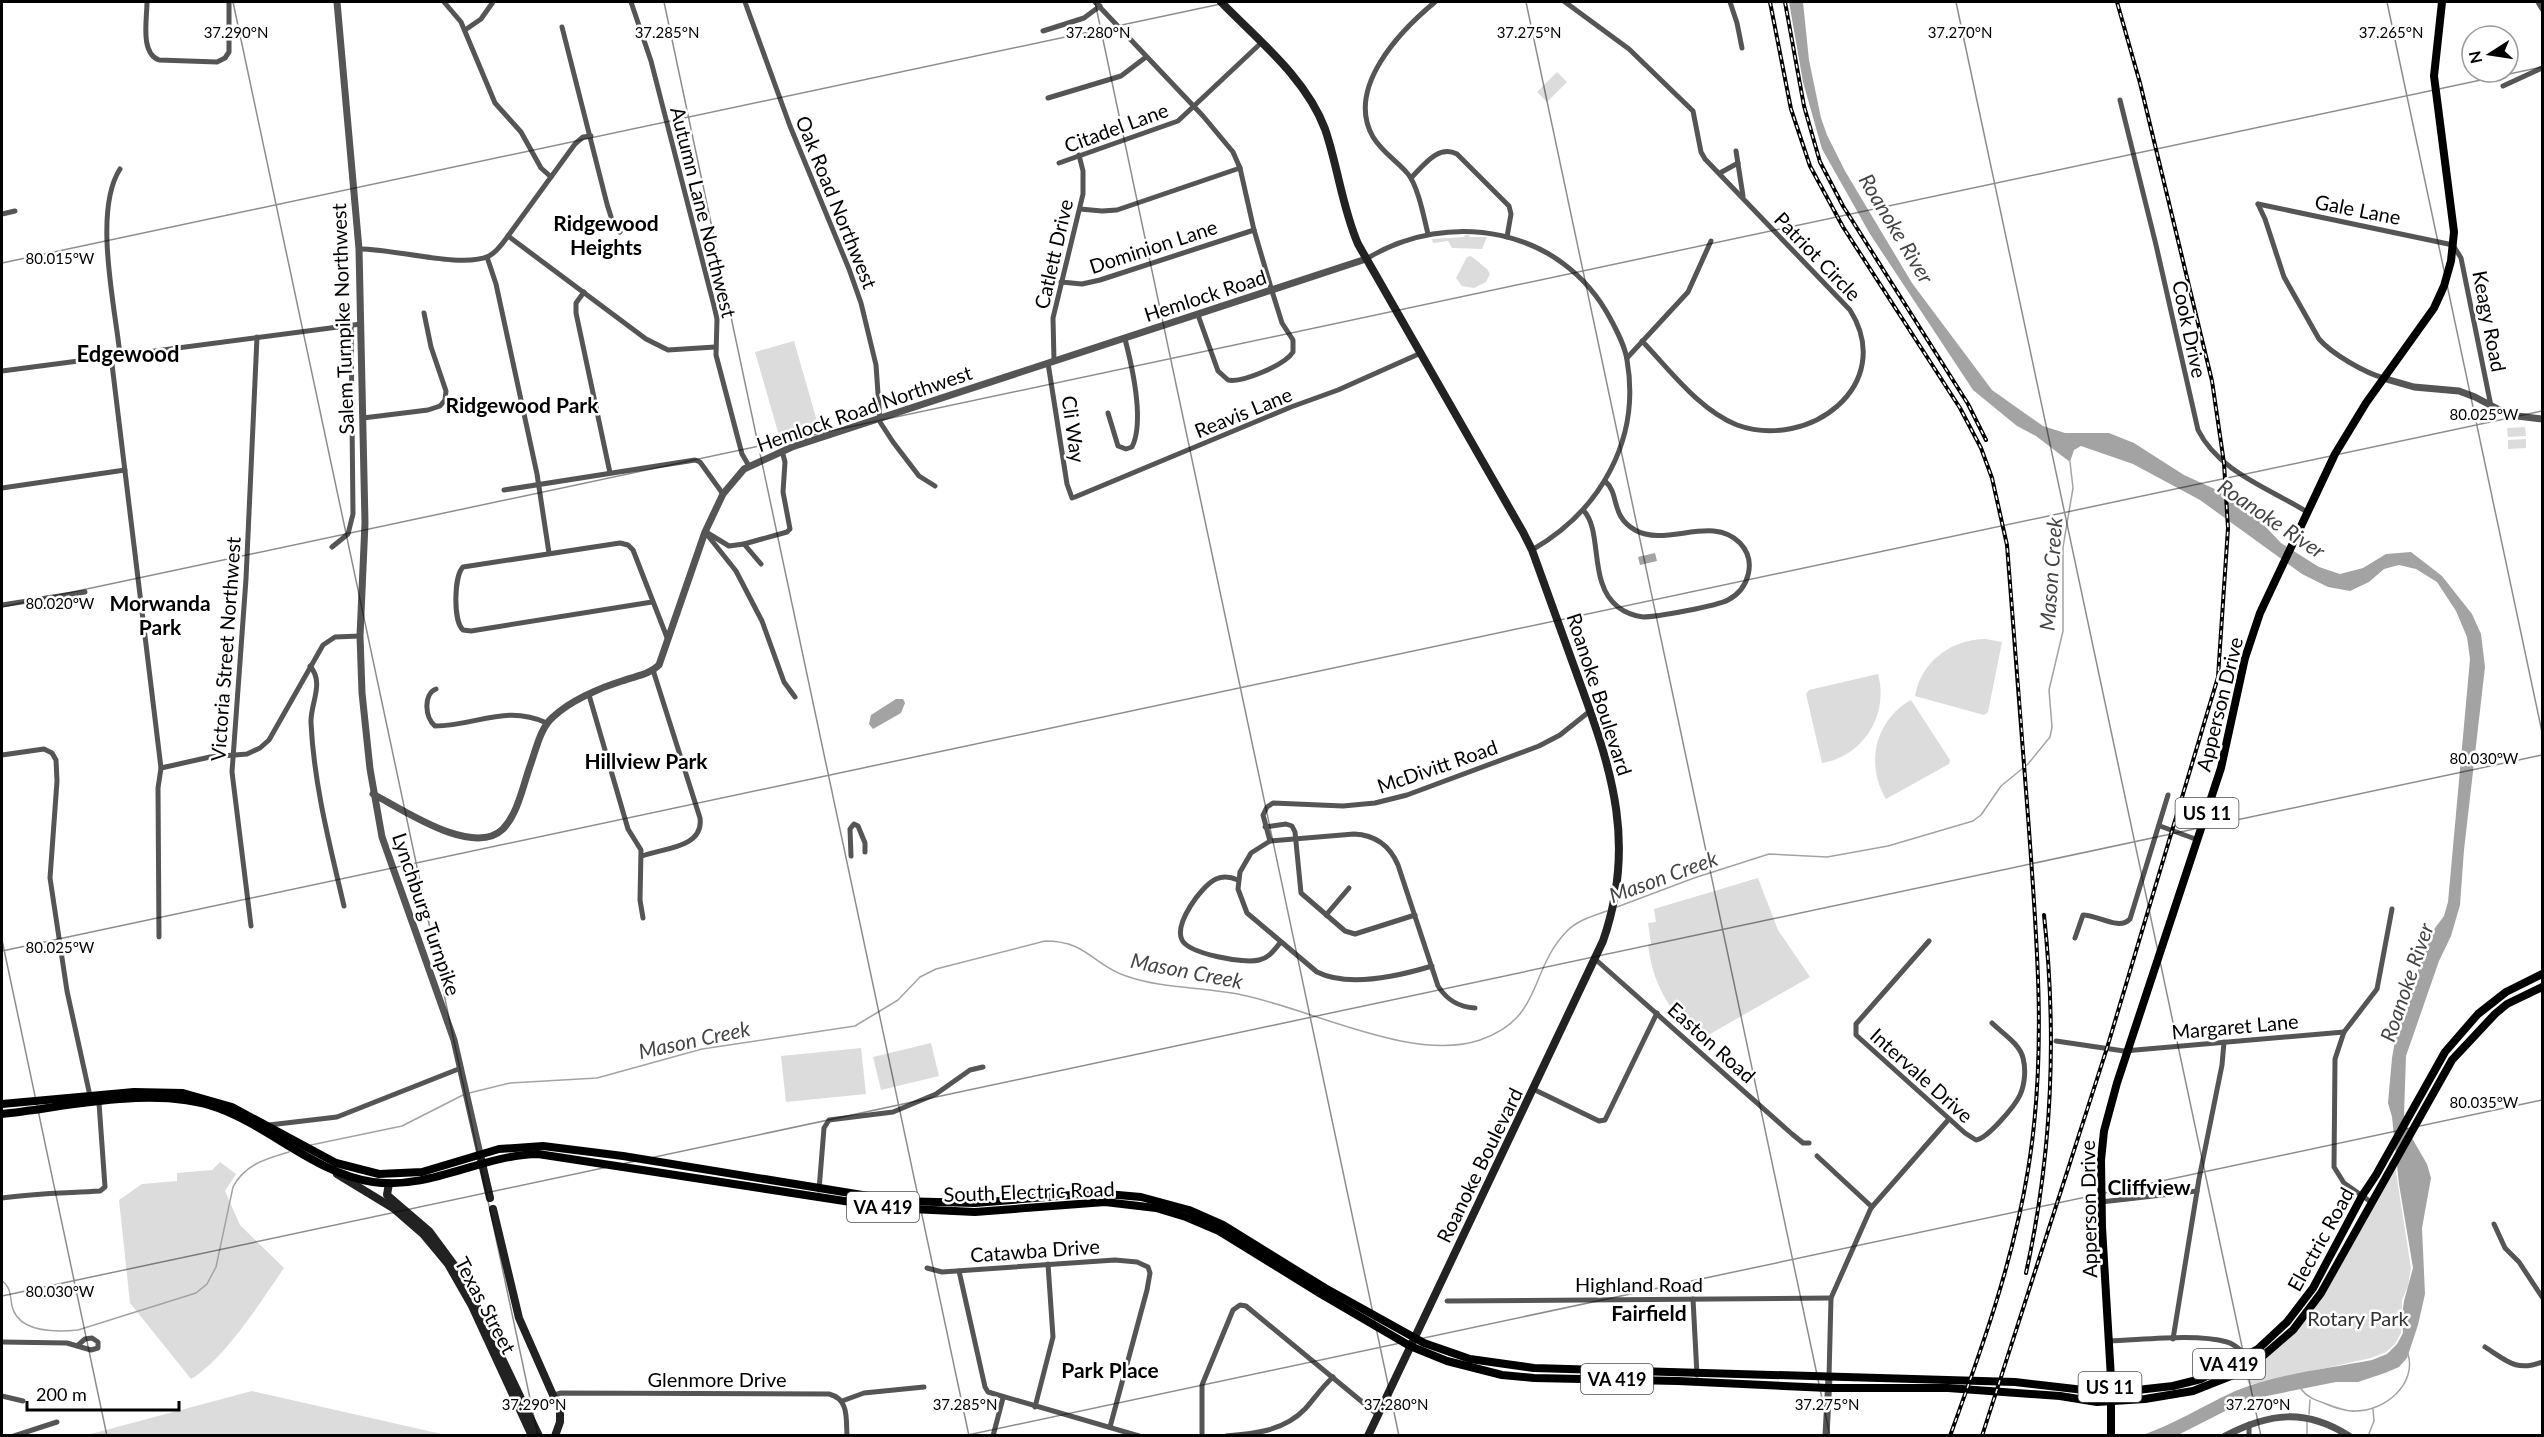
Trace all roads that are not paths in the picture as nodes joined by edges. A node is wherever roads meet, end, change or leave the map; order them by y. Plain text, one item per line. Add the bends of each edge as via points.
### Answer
1 (147, 2) edge
2 (228, 2) edge
3 (337, 2) edge
4 (444, 2) edge
5 (493, 2) edge
6 (631, 2) edge
7 (745, 2) edge
8 (1221, 2) edge
9 (1435, 2) edge
10 (1565, 2) edge
11 (1730, 2) edge
12 (2442, 2) edge
13 (2538, 2) edge
14 (1097, 4) edge
15 (2542, 9) edge
16 (562, 27) dead end
17 (465, 30) junction
18 (1043, 31) dead end
19 (1261, 43) junction
20 (1742, 48) dead end
21 (1146, 57) junction
22 (2542, 68) edge
23 (2503, 86) dead end
24 (1048, 98) dead end
25 (2120, 100) dead end
26 (1194, 107) junction
27 (591, 136) junction
28 (1736, 151) dead end
29 (1079, 155) junction
30 (1738, 163) junction
31 (1059, 164) dead end
32 (1240, 168) junction
33 (120, 169) dead end
34 (1720, 173) junction
35 (551, 177) junction
36 (1411, 178) junction
37 (1743, 198) junction
38 (1080, 209) junction
39 (15, 211) dead end
40 (2, 214) edge
41 (1254, 230) junction
42 (620, 232) dead end
43 (1428, 234) junction
44 (508, 236) junction
45 (1507, 237) junction
46 (1711, 241) dead end
47 (2453, 244) junction
48 (359, 249) junction
49 (487, 257) junction
50 (1366, 259) junction
51 (1061, 282) junction
52 (1272, 291) junction
53 (584, 292) junction
54 (424, 313) dead end
55 (1198, 315) junction
56 (361, 324) junction
57 (351, 325) junction
58 (257, 337) junction
59 (1125, 339) junction
60 (1642, 341) junction
61 (716, 347) junction
62 (1420, 353) junction
63 (120, 355) junction
64 (111, 356) junction
65 (1627, 358) junction
66 (1051, 362) junction
67 (2, 371) edge
68 (2386, 379) junction
69 (2491, 406) junction
70 (1108, 413) dead end
71 (363, 418) junction
72 (2542, 419) edge
73 (880, 420) junction
74 (783, 451) junction
75 (749, 466) junction
76 (125, 470) junction
77 (610, 473) junction
78 (1605, 481) junction
79 (538, 484) junction
80 (935, 486) dead end
81 (2, 488) edge
82 (504, 490) dead end
83 (723, 494) junction
84 (1074, 497) joint
85 (1584, 511) junction
86 (2307, 512) junction
87 (705, 531) junction
88 (744, 544) junction
89 (332, 547) dead end
90 (1532, 550) junction
91 (549, 553) junction
92 (761, 564) dead end
93 (85, 592) dead end
94 (652, 602) junction
95 (2, 605) edge
96 (360, 636) junction
97 (669, 642) junction
98 (309, 666) junction
99 (654, 670) junction
100 (436, 689) dead end
101 (589, 695) junction
102 (795, 697) dead end
103 (1590, 711) junction
104 (547, 723) junction
105 (232, 754) junction
106 (2, 755) edge
107 (161, 768) junction
108 (373, 794) junction
109 (2168, 795) dead end
110 (1265, 826) junction
111 (2160, 826) junction
112 (1295, 838) junction
113 (2198, 840) junction
114 (1270, 841) junction
115 (865, 852) dead end
116 (642, 856) junction
117 (851, 856) dead end
118 (1238, 880) junction
119 (1349, 888) dead end
120 (344, 906) dead end
121 (2392, 909) dead end
122 (1326, 915) junction
123 (1415, 915) junction
124 (643, 918) dead end
125 (251, 926) dead end
126 (159, 937) dead end
127 (2075, 938) dead end
128 (1929, 941) dead end
129 (1280, 943) junction
130 (1595, 959) junction
131 (1432, 966) junction
132 (2542, 974) edge
133 (2540, 989) edge
134 (1474, 1008) dead end
135 (1657, 1013) junction
136 (1992, 1023) dead end
137 (2344, 1032) junction
138 (2056, 1041) dead end
139 (2224, 1042) junction
140 (2129, 1050) junction
141 (984, 1067) dead end
142 (461, 1068) junction
143 (1533, 1089) junction
144 (90, 1096) junction
145 (99, 1102) junction
146 (2, 1104) edge
147 (2, 1114) edge
148 (1949, 1119) junction
149 (269, 1125) junction
150 (276, 1134) junction
151 (1809, 1143) dead end
152 (315, 1156) junction
153 (1816, 1156) dead end
154 (481, 1159) junction
155 (328, 1168) junction
156 (2380, 1177) junction
157 (389, 1183) junction
158 (2198, 1191) junction
159 (818, 1194) junction
160 (2362, 1196) junction
161 (2, 1198) edge
162 (490, 1198) dead end
163 (2101, 1202) junction
164 (2371, 1202) junction
165 (1872, 1207) junction
166 (493, 1209) dead end
167 (2494, 1224) dead end
168 (1048, 1264) junction
169 (927, 1268) dead end
170 (959, 1270) junction
171 (1832, 1298) junction
172 (2542, 1298) edge
173 (1693, 1299) junction
174 (1447, 1301) dead end
175 (2173, 1339) junction
176 (2109, 1341) junction
177 (2, 1342) edge
178 (1412, 1342) junction
179 (76, 1346) dead end
180 (2485, 1347) dead end
181 (2246, 1356) junction
182 (2542, 1362) edge
183 (1696, 1372) junction
184 (1333, 1377) junction
185 (1828, 1377) junction
186 (1697, 1382) junction
187 (1949, 1384) junction
188 (924, 1387) dead end
189 (1828, 1388) junction
190 (554, 1395) junction
191 (2, 1396) edge
192 (2110, 1397) junction
193 (1003, 1398) junction
194 (23, 1401) dead end
195 (842, 1401) junction
196 (1035, 1407) junction
197 (1378, 1415) junction
198 (57, 1422) dead end
199 (2249, 1424) junction
200 (1110, 1428) junction
201 (2111, 1434) edge
202 (555, 1435) edge
203 (14, 1436) edge
204 (532, 1436) edge
205 (539, 1436) edge
206 (847, 1436) edge
207 (993, 1436) edge
208 (1139, 1436) edge
209 (1202, 1436) edge
210 (1226, 1436) edge
211 (1368, 1436) edge
212 (1826, 1436) edge
213 (2225, 1436) edge
214 (2249, 1436) edge
215 (2349, 1436) edge

1 - 2 street via 148,49 156,59 220,62 229,49
3 - 48 street, Salem Turnpike Northwest
4 - 17 street
5 - 17 street via 481,19
6 - 61 street, Autumn Lane Northwest via 654,70 714,306
7 - 73 street, Oak Road Northwest via 861,303 876,365
8 - 19 main road, Roanoke Boulevard
9 - 36 street via 1392,48 1366,95 1371,132
10 - 34 street, Patriot Circle via 1629,49 1694,111 1703,156
11 - 20 street
12 - 47 main road, Apperson Drive / US 11 via 2434,76
13 - 15 street
14 - 18 street via 1084,18
14 - 21 street
16 - 27 street
17 - 35 street via 495,104
19 - 26 street, Citadel Lane
19 - 50 main road, Roanoke Boulevard via 1296,81 1318,114 1329,141 1346,212
21 - 24 street via 1121,76
21 - 26 street
22 - 23 street
25 - 86 street, Cook Drive via 2198,430 2222,462
26 - 29 street, Citadel Lane via 1178,122
26 - 32 street via 1227,142
27 - 35 street via 580,140
27 - 42 street via 612,220
28 - 30 street
29 - 31 street, Citadel Lane
29 - 38 street, Catlett Drive via 1084,183
30 - 34 street
30 - 37 street
32 - 38 street via 1117,210
32 - 41 street
33 - 63 street via 112,186 106,225
34 - 37 street, Patriot Circle
35 - 44 street
36 - 43 street
36 - 45 street via 1436,153 1457,154 1509,206
37 - 60 street, Patriot Circle via 1856,318 1863,360 1850,393 1827,414 1801,427 1769,431 1747,428 1707,406
38 - 51 street, Catlett Drive
39 - 40 street
41 - 51 street, Dominion Lane via 1100,280 1082,284
41 - 52 street
43 - 45 street via 1467,231
43 - 50 street via 1387,246
44 - 49 street
44 - 53 street
45 - 65 street via 1557,260 1595,294 1616,328
46 - 60 street via 1692,287
47 - 68 main road, Apperson Drive / US 11 via 2444,286 2434,308
47 - 68 street, Gale Lane via 2258,204 2284,277 2319,339 2326,347
47 - 69 street, Keagy Road via 2461,258
48 - 49 street via 452,259
48 - 56 street, Salem Turnpike Northwest
49 - 79 street
50 - 52 street, Hemlock Road
50 - 62 main road, Roanoke Boulevard
51 - 66 street, Catlett Drive via 1053,318
52 - 55 street, Hemlock Road
52 - 55 street via 1282,323 1293,340 1293,352 1284,362 1239,381 1228,380 1218,371
53 - 61 street via 663,349
53 - 77 street via 576,303 576,313
54 - 71 street via 445,400 437,408
55 - 59 street, Hemlock Road
56 - 57 street
56 - 71 street, Salem Turnpike Northwest
57 - 58 street
57 - 89 street via 353,514 348,534
58 - 63 street
58 - 105 street, Victoria Street Northwest via 248,555
59 - 66 street, Hemlock Road
59 - 70 street via 1136,402 1132,447 1118,446
60 - 65 street
61 - 75 street, Autumn Lane Northwest via 738,440
62 - 84 street, Reavis Lane
62 - 90 main road, Roanoke Boulevard
63 - 64 street
64 - 67 street
64 - 76 street
65 - 78 street via 1628,422 1617,460
66 - 73 street, Hemlock Road Northwest
66 - 84 street, Cli Way via 1067,484
68 - 69 street, Keagy Road via 2414,387 2459,391
68 - 86 main road, Apperson Drive / US 11 via 2344,439
69 - 72 street, Keagy Road via 2509,415
71 - 96 street, Salem Turnpike Northwest via 365,538
73 - 74 street, Hemlock Road Northwest
73 - 80 street via 919,476
74 - 75 street, Hemlock Road Northwest
74 - 88 street via 783,492 790,529
75 - 83 street, Hemlock Road Northwest
76 - 81 street
76 - 107 street
77 - 79 street
77 - 83 street via 695,460
78 - 85 street
78 - 85 street via 1610,485 1617,513 1639,532 1713,531 1738,541 1750,566 1741,591 1724,602 1663,614 1642,616 1626,612 1605,591
79 - 82 street
79 - 91 street
83 - 87 street, Hemlock Road Northwest
85 - 90 street
86 - 113 main road, Apperson Drive / US 11 via 2260,613 2245,658 2221,768
87 - 88 street via 729,546
87 - 97 street, Hemlock Road Northwest
87 - 102 street via 736,571 762,621 784,682
88 - 92 street
90 - 103 main road, Roanoke Boulevard
91 - 94 street via 628,545
91 - 94 street via 463,567 458,573 457,624 466,631
93 - 95 street
94 - 97 street
96 - 98 street via 330,639
96 - 108 street, Lynchburg Turnpike
97 - 99 street, Hemlock Road Northwest
98 - 105 street via 265,744 247,754
98 - 120 street via 316,677 310,721 322,808
99 - 101 street
99 - 116 street via 701,828 690,842
100 - 104 street via 428,697 429,719 435,726 506,714
101 - 104 street
101 - 116 street via 628,829
103 - 110 street, McDivitt Road via 1539,746 1407,795 1351,806 1273,803 1264,811
103 - 130 main road, Roanoke Boulevard via 1609,770 1617,812 1619,857 1612,912
104 - 108 street via 516,807 495,835 456,835
105 - 107 street
105 - 125 street, Victoria Street Northwest via 232,785
106 - 144 street via 44,748 53,754 57,781 50,879 67,991
107 - 126 street
108 - 142 street, Lynchburg Turnpike via 385,849 450,1027
109 - 111 street
110 - 112 street via 1292,826
110 - 114 street
111 - 113 street
111 - 127 street via 2128,922 2118,924 2083,915
112 - 114 street
112 - 122 street via 1301,893
112 - 123 street via 1354,834 1381,842 1396,860
113 - 140 main road, Apperson Drive / US 11
114 - 118 street via 1251,853
115 - 117 street via 865,843 854,824 850,829
116 - 124 street
118 - 129 street via 1239,897 1246,913
118 - 129 street via 1221,878 1208,884 1180,923 1185,945 1195,951 1252,961 1268,957
119 - 122 street
121 - 137 street via 2377,989
122 - 123 street via 1355,934
123 - 131 street
128 - 148 street, Intervale Drive via 1855,1031 1858,1040
129 - 131 street via 1317,972 1339,980 1396,976
130 - 135 street, Easton Road
130 - 143 main road, Roanoke Boulevard
131 - 134 street via 1446,997 1457,1005
132 - 156 main road, Electric Road / VA 419 via 2506,992 2478,1014 2445,1052 2419,1095
133 - 156 main road, Electric Road / VA 419 via 2507,1004 2452,1060
135 - 143 street via 1605,1120 1599,1121
135 - 151 street, Easton Road via 1803,1143
136 - 148 street, Intervale Drive via 2023,1057 2020,1096 1982,1139 1972,1138
137 - 139 street, Margaret Lane
137 - 160 street via 2335,1059 2334,1167 2344,1183
138 - 140 street, Margaret Lane
139 - 140 street, Margaret Lane
139 - 158 street
140 - 163 main road, Apperson Drive / US 11 via 2104,1131
141 - 159 street via 970,1070 936,1094 893,1112 829,1120 824,1128
142 - 149 street via 337,1117
142 - 154 street, Lynchburg Turnpike
143 - 178 main road, Roanoke Boulevard
144 - 146 main road, South Electric Road
144 - 149 main road, South Electric Road via 183,1093 217,1101
145 - 147 main road, South Electric Road
145 - 150 main road, South Electric Road via 151,1098 188,1101 225,1111
145 - 161 street via 105,1187 100,1191
148 - 165 street
149 - 150 main road, South Electric Road
150 - 152 main road, South Electric Road
152 - 154 main road, South Electric Road via 353,1169 393,1175
152 - 155 main road, South Electric Road
153 - 165 street
154 - 157 main road, South Electric Road / VA 419 via 421,1181
154 - 159 main road, South Electric Road / VA 419 via 517,1147 557,1147
154 - 162 main road, Lynchburg Turnpike
155 - 157 main road, South Electric Road / VA 419
155 - 204 main road, Texas Street via 393,1208 444,1258 472,1306
156 - 160 main road, Electric Road / VA 419
156 - 164 main road, Electric Road / VA 419
157 - 205 main road, Texas Street via 387,1195 429,1231 463,1277
158 - 163 street
158 - 175 street
159 - 178 main road, South Electric Road / VA 419 via 926,1202 987,1202 1095,1193 1153,1199 1223,1225
160 - 164 street
160 - 181 main road, Electric Road / VA 419 via 2307,1298 2269,1339
163 - 176 main road, Apperson Drive / US 11
164 - 192 main road, Electric Road / VA 419 via 2321,1293 2293,1330 2265,1355 2236,1374 2193,1391 2145,1399
165 - 171 street
166 - 190 main road via 519,1318
167 - 172 street via 2505,1248
168 - 170 street, Catawba Drive
168 - 196 street via 1053,1337
168 - 200 street, Catawba Drive via 1115,1260 1145,1264 1150,1273
169 - 170 street, Catawba Drive
170 - 193 street via 985,1387 992,1395
171 - 173 street, Highland Road
171 - 185 street
173 - 174 street, Highland Road
173 - 183 street
175 - 176 street
175 - 181 street via 2228,1342
176 - 192 main road, Apperson Drive / US 11
177 - 179 street
178 - 183 main road, South Electric Road / VA 419 via 1509,1366
178 - 186 main road, South Electric Road / VA 419 via 1447,1362 1502,1375
178 - 197 main road, Roanoke Boulevard
180 - 182 street via 2519,1367
181 - 192 main road, Electric Road / VA 419 via 2192,1382
183 - 185 main road, South Electric Road / VA 419
183 - 186 street
184 - 197 street
184 - 209 street via 1258,1315 1243,1305 1237,1306 1202,1385
184 - 210 street via 1288,1423 1253,1434
185 - 187 main road, Electric Road / VA 419
185 - 189 street
186 - 189 main road, South Electric Road / VA 419
187 - 189 main road, Electric Road / VA 419
187 - 192 main road, Electric Road / VA 419 via 2015,1382
187 - 192 main road, Electric Road / VA 419 via 2097,1402
188 - 195 street via 864,1393
189 - 212 street
190 - 195 street, Glenmore Drive via 829,1394
190 - 202 main road via 560,1416
191 - 194 street
192 - 201 main road, Apperson Drive / US 11
193 - 196 street
193 - 207 street
195 - 206 street
196 - 200 street
197 - 211 main road, Roanoke Boulevard
198 - 203 street
199 - 213 street
199 - 214 street
199 - 215 street via 2280,1416 2300,1416
200 - 208 street

